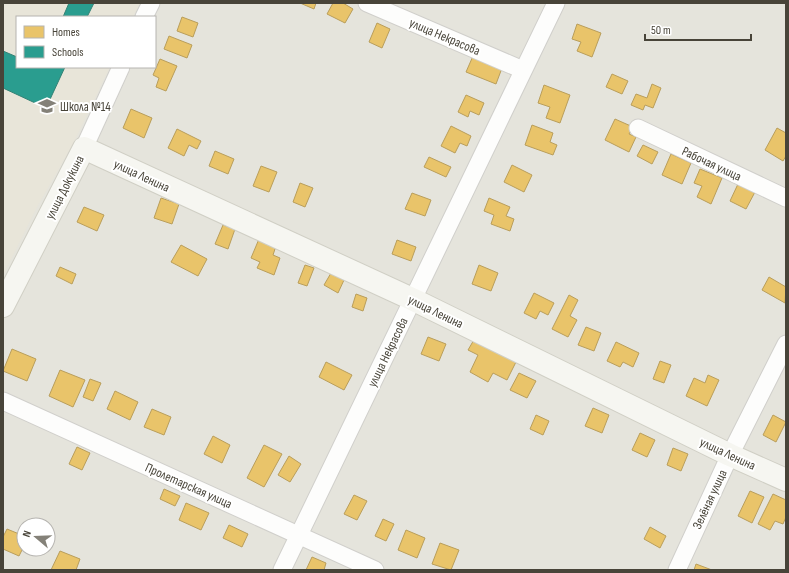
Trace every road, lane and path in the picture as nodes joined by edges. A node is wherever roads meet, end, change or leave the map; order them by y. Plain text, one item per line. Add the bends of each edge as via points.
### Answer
1 (151, 3) edge
2 (366, 3) edge
3 (556, 3) edge
4 (144, 16) edge
5 (121, 68) edge
6 (523, 70) junction
7 (638, 128) dead end
8 (84, 148) junction
9 (786, 198) edge
10 (412, 299) junction
11 (3, 306) edge
12 (786, 344) edge
13 (3, 400) edge
14 (730, 455) junction
15 (786, 480) edge
16 (299, 535) junction
17 (282, 570) edge
18 (374, 570) edge
19 (677, 570) edge

1 - 4 street
2 - 6 street, улица Некрасова
3 - 6 street, улица Некрасова
5 - 8 street, улица Докукина
6 - 10 street, улица Некрасова
7 - 9 street, Рабочая улица
8 - 10 street, улица Ленина
8 - 11 street, улица Докукина
10 - 14 street, улица Ленина
10 - 16 street, улица Некрасова
12 - 14 street, Зелёная улица
13 - 16 street, Пролетарская улица
14 - 15 street, улица Ленина
14 - 19 street, Зелёная улица
16 - 17 street, улица Некрасова
16 - 18 street, Пролетарская улица

